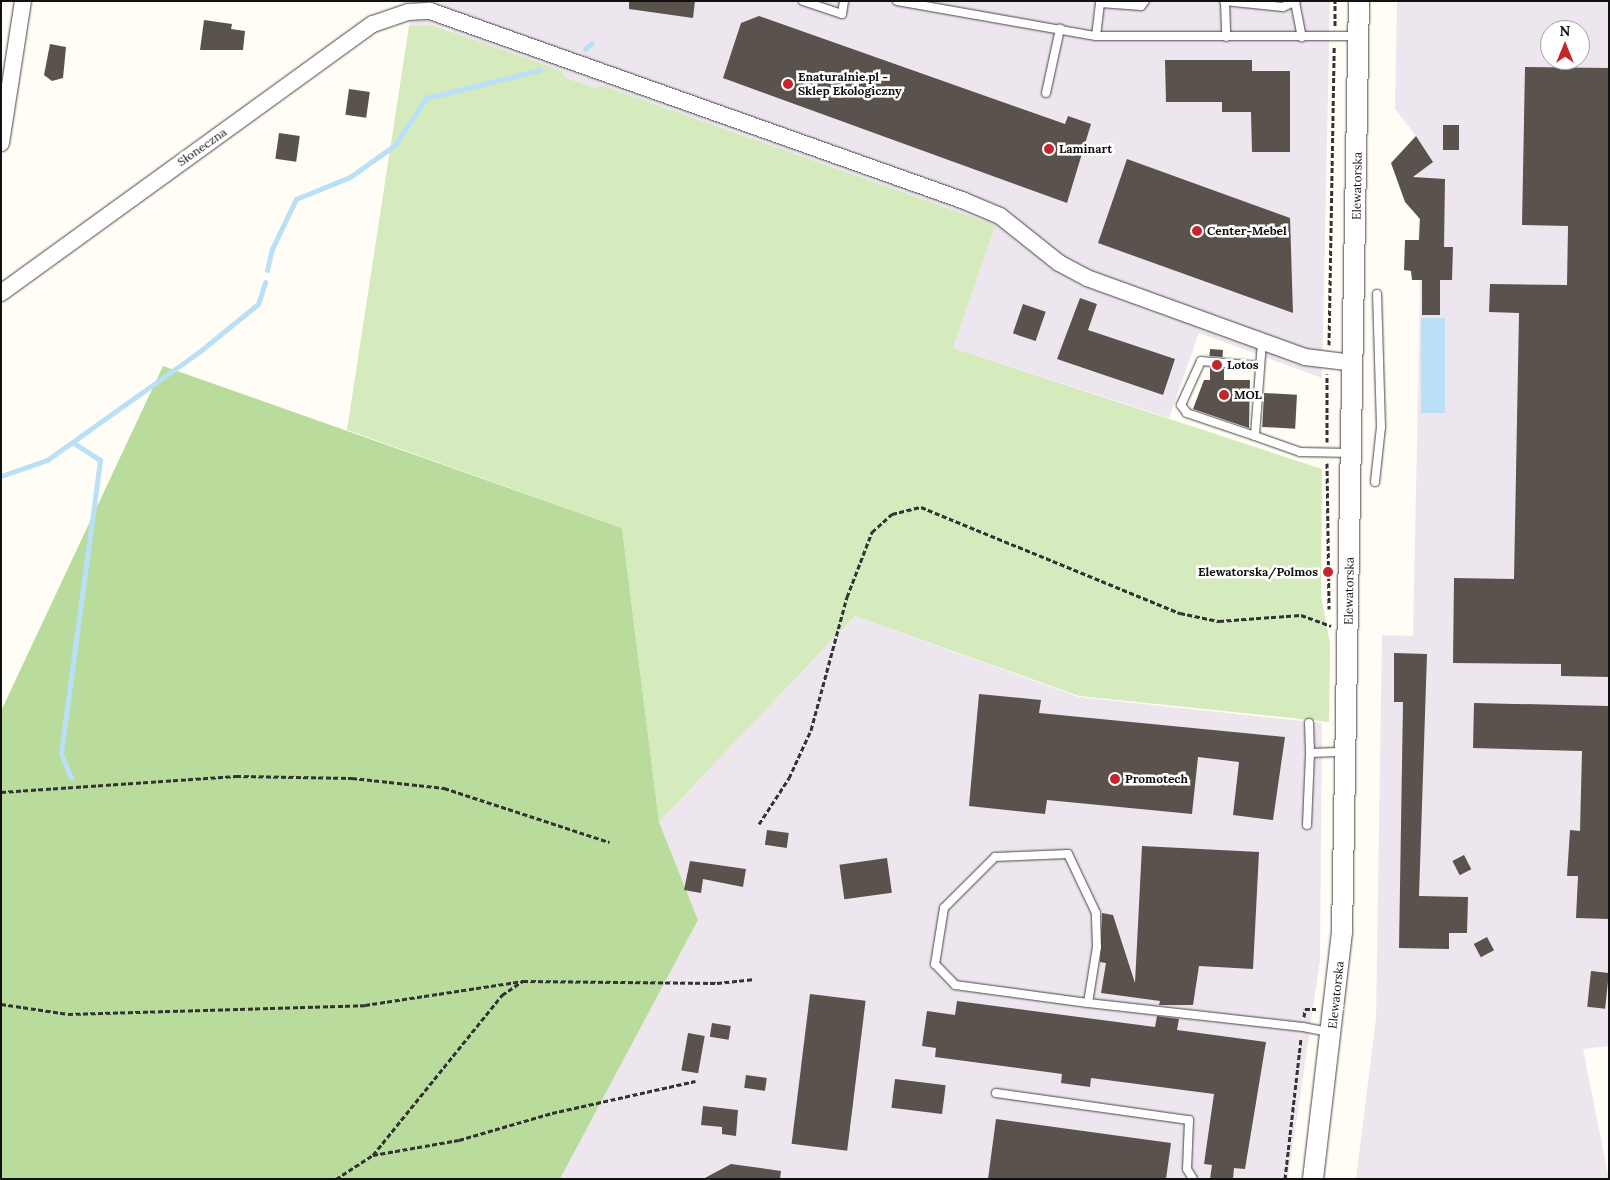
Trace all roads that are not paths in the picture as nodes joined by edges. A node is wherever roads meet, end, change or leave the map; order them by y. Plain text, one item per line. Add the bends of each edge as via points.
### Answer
1 (23, 1) edge
2 (803, 1) edge
3 (844, 1) edge
4 (897, 1) edge
5 (1145, 1) edge
6 (1224, 1) edge
7 (1360, 1) edge
8 (1100, 2) edge
9 (1295, 2) edge
10 (1060, 29) junction
11 (1096, 36) junction
12 (1359, 36) junction
13 (1226, 37) junction
14 (1302, 37) junction
15 (1046, 93) dead end
16 (1, 142) edge
17 (1, 293) edge
18 (1377, 294) dead end
19 (1262, 342) junction
20 (1353, 363) junction
21 (1259, 366) junction
22 (1255, 436) junction
23 (1352, 453) junction
24 (1375, 482) dead end
25 (1309, 723) dead end
26 (1346, 752) junction
27 (1310, 753) junction
28 (1307, 825) dead end
29 (1088, 1003) junction
30 (1332, 1033) junction
31 (996, 1093) dead end
32 (1193, 1179) edge
33 (1314, 1179) edge

1 - 16 street
2 - 3 lane via 842,14
4 - 10 lane
5 - 8 lane via 1141,6
6 - 9 lane via 1283,7
6 - 13 lane
7 - 12 street, Elewatorska
8 - 11 lane
9 - 14 lane
10 - 11 lane
10 - 15 lane
11 - 13 lane
12 - 14 lane
12 - 20 street, Elewatorska
13 - 14 lane
17 - 19 street, Słoneczna via 373,24 408,12 430,11 962,200 1000,216 1077,274
18 - 24 lane via 1381,427
19 - 20 street, Słoneczna via 1325,360
19 - 21 lane
20 - 23 street, Elewatorska
21 - 22 lane
21 - 22 lane via 1201,361 1181,405 1187,413
22 - 23 lane via 1300,452
23 - 26 street, Elewatorska
25 - 27 lane
26 - 27 lane
26 - 30 street, Elewatorska via 1342,933
27 - 28 lane
29 - 29 lane via 1097,947 1096,913 1068,854 995,857 944,908 935,964 955,985
29 - 30 lane
30 - 33 street, Elewatorska
31 - 32 lane via 1189,1120 1187,1169

